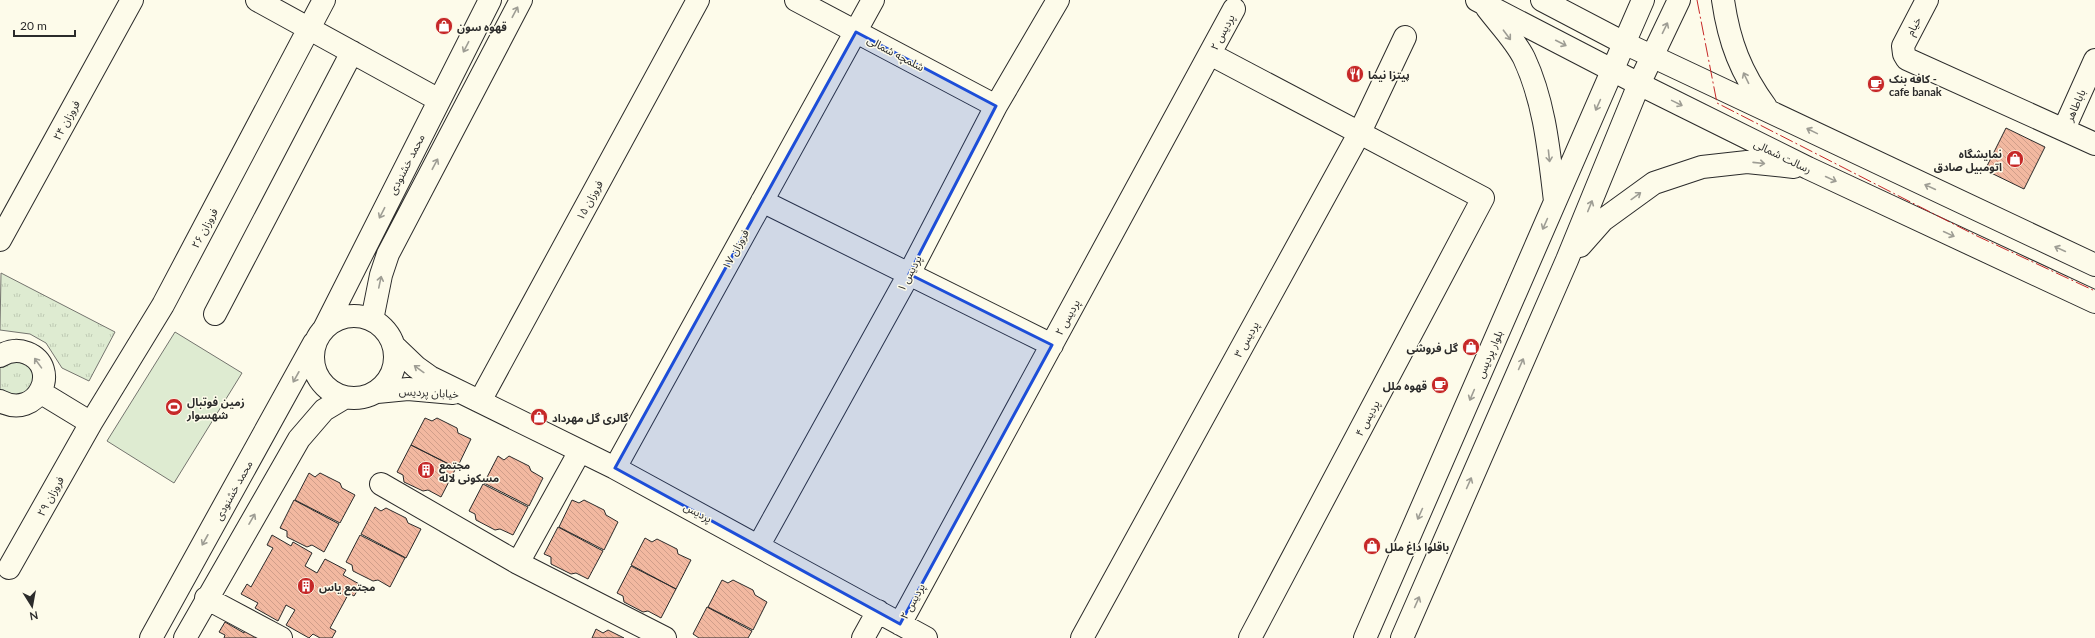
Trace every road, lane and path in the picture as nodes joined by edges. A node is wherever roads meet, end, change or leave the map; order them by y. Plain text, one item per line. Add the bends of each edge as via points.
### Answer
1 (132, 0) edge
2 (257, 0) edge
3 (324, 0) edge
4 (490, 0) edge
5 (522, 0) edge
6 (698, 0) edge
7 (796, 0) edge
8 (873, 0) edge
9 (1058, 0) edge
10 (1643, 0) edge
11 (1679, 0) edge
12 (1723, 0) edge
13 (1927, 0) edge
14 (1545, 1) edge
15 (1480, 2) edge
16 (1234, 10) dead end
17 (310, 28) junction
18 (1533, 28) junction
19 (856, 32) junction
20 (1405, 37) dead end
21 (1624, 42) junction
22 (352, 52) junction
23 (1210, 54) junction
24 (1652, 55) junction
25 (2095, 60) edge
26 (1614, 69) junction
27 (1639, 84) junction
28 (1717, 86) junction
29 (439, 100) junction
30 (996, 106) junction
31 (1768, 110) junction
32 (1701, 115) junction
33 (2064, 129) junction
34 (1360, 132) junction
35 (2095, 144) edge
36 (1808, 168) junction
37 (762, 201) junction
38 (1555, 202) junction
39 (0, 240) edge
40 (1567, 260) junction
41 (2095, 265) edge
42 (909, 274) junction
43 (1518, 287) junction
44 (1548, 302) junction
45 (2095, 302) edge
46 (215, 314) dead end
47 (372, 320) junction
48 (319, 336) junction
49 (1052, 345) junction
50 (394, 346) junction
51 (0, 355) edge
52 (40, 392) junction
53 (377, 392) junction
54 (344, 398) junction
55 (473, 398) junction
56 (0, 401) edge
57 (91, 423) junction
58 (580, 452) junction
59 (615, 468) junction
60 (380, 484) dead end
61 (759, 545) junction
62 (518, 563) junction
63 (9, 568) dead end
64 (206, 598) junction
65 (878, 611) junction
66 (900, 624) junction
67 (151, 638) edge
68 (185, 638) edge
69 (281, 638) edge
70 (665, 638) edge
71 (863, 638) edge
72 (926, 638) edge
73 (1082, 638) edge
74 (1250, 638) edge
75 (1365, 638) edge
76 (1402, 638) edge

1 - 39 street, فروزان ۲۴
2 - 17 street
3 - 17 street, فروزان ۲۶
4 -> 29 street, محمد خشنودی
47 -> 5 street via 388,254
6 - 55 street, فروزان ۱۵
7 - 19 street, شلمچه شمالی
8 - 19 street, فروزان ۱۷
9 - 30 street, پردیس ۱
10 - 21 street, بلوار پردیس
24 -> 11 street
31 -> 12 street via 1750,86 1737,60
13 - 33 street, خیام via 1903,46 1907,59
14 - 18 street
14 - 21 street
15 - 18 street, رسالت شمالی
15 -> 38 street via 1523,56 1539,98
16 - 23 street, پردیس ۲
17 - 22 street
17 - 57 street, فروزان ۲۶ via 162,305
18 -> 26 street, رسالت شمالی
19 - 30 street, شلمچه شمالی
19 - 37 street, فروزان ۱۷
20 - 34 street, پردیس ۳
21 - 24 street
21 - 26 street, بلوار پردیس
22 - 29 street
22 - 46 street
23 - 34 street
23 - 49 street, پردیس ۲
24 - 27 street
24 - 28 street
25 - 33 street, باباطاهر
26 - 27 street, رسالت شمالی
26 -> 38 street, بلوار پردیس
27 -> 32 street, رسالت شمالی
40 -> 27 street
28 - 31 street
28 - 32 street
29 -> 48 street, محمد خشنودی
30 - 42 street, پردیس ۱
41 -> 31 street
32 - 36 street, رسالت شمالی
33 - 35 street
34 - 73 street, پردیس ۳
34 - 74 street, پردیس ۴ via 1483,198
40 -> 36 street via 1603,220 1654,183 1702,167 1747,162
36 -> 45 street, رسالت شمالی
37 - 42 street
37 - 59 street, فروزان ۱۷
38 -> 43 street, بلوار پردیس
40 - 44 street
42 - 49 street
42 - 61 street, پردیس ۱
43 - 44 street
43 -> 75 street, بلوار پردیس
76 -> 44 street
47 - 48 street via 360,316 346,316 334,321
47 - 50 street via 389,335
48 - 54 street via 312,357 314,370 321,383 331,392
48 -> 67 street, محمد خشنودی
49 - 66 street, پردیس ۲
50 - 53 street via 396,359 393,372
55 -> 50 street, خیابان پردیس via 425,374
52 -> 51 street via 44,376 41,365 33,356 17,350
52 - 56 street via 32,401 22,405 10,405
52 - 57 street
53 - 54 street via 355,399
53 - 55 street, خیابان پردیس via 408,389
64 -> 54 street via 298,439 324,410
55 - 58 street, پردیس
57 - 63 street, فروزان ۲۹
58 - 59 street, پردیس
58 - 62 street
59 - 61 street, پردیس
60 - 62 street
61 - 65 street, پردیس
62 - 70 street
64 - 68 street
64 - 69 street
65 - 66 street, پردیس
65 - 71 street
66 - 72 street, پردیس

